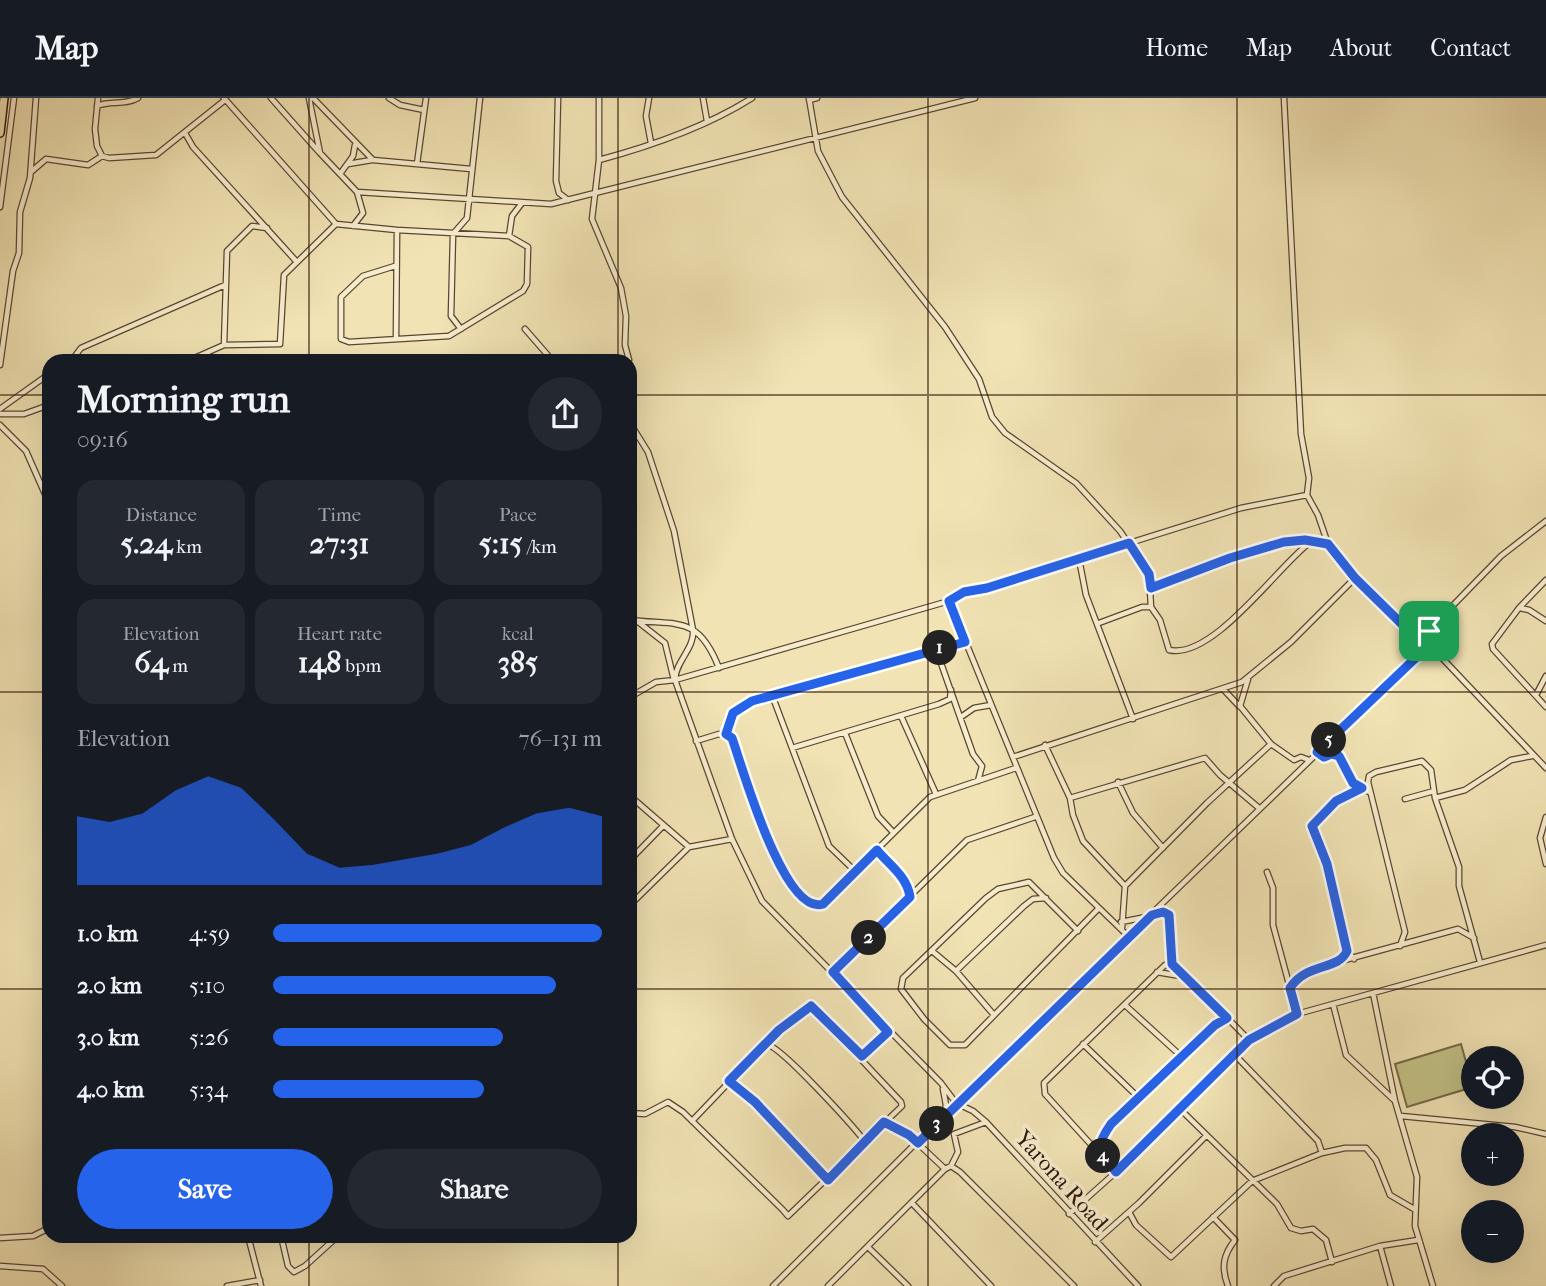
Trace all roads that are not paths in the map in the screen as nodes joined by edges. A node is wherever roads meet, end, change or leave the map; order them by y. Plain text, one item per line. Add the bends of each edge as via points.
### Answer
1 (4, 98) edge
2 (15, 98) edge
3 (36, 98) edge
4 (98, 98) edge
5 (138, 98) edge
6 (271, 98) edge
7 (311, 98) edge
8 (389, 98) edge
9 (426, 98) edge
10 (480, 98) edge
11 (558, 98) edge
12 (599, 98) edge
13 (649, 98) edge
14 (703, 98) edge
15 (752, 98) edge
16 (817, 98) edge
17 (975, 98) edge
18 (1284, 98) edge
19 (224, 99) edge
20 (809, 99) edge
21 (318, 103) junction
22 (97, 106) junction
23 (424, 110) junction
24 (312, 111) junction
25 (707, 121) junction
26 (0, 133) edge
27 (185, 133) junction
28 (815, 140) junction
29 (355, 143) junction
30 (651, 143) junction
31 (320, 153) junction
32 (102, 156) junction
33 (373, 160) junction
34 (599, 160) junction
35 (348, 164) junction
36 (417, 164) junction
37 (471, 169) junction
38 (30, 173) junction
39 (340, 174) junction
40 (357, 192) junction
41 (593, 195) junction
42 (468, 199) junction
43 (569, 200) junction
44 (506, 202) junction
45 (522, 204) junction
46 (0, 207) edge
47 (253, 212) junction
48 (512, 216) junction
49 (336, 224) junction
50 (253, 226) junction
51 (352, 227) junction
52 (268, 228) junction
53 (397, 230) junction
54 (453, 234) junction
55 (509, 236) junction
56 (296, 261) junction
57 (395, 266) junction
58 (225, 285) junction
59 (461, 329) junction
60 (525, 329) dead end
61 (396, 339) junction
62 (223, 345) junction
63 (76, 354) edge
64 (203, 354) edge
65 (547, 354) edge
66 (627, 354) edge
67 (0, 365) edge
68 (42, 379) edge
69 (41, 410) edge
70 (0, 411) edge
71 (0, 425) edge
72 (637, 434) edge
73 (42, 487) edge
74 (1307, 495) junction
75 (1546, 521) edge
76 (1120, 531) junction
77 (1129, 543) junction
78 (1315, 543) junction
79 (1328, 544) junction
80 (1112, 548) junction
81 (1080, 558) junction
82 (1355, 578) junction
83 (1546, 580) edge
84 (1151, 588) junction
85 (1527, 599) junction
86 (949, 601) junction
87 (1151, 607) junction
88 (1519, 608) junction
89 (1529, 610) junction
90 (637, 621) joint
91 (1546, 621) edge
92 (1099, 623) junction
93 (693, 630) junction
94 (1429, 631) junction
95 (1413, 635) junction
96 (965, 642) junction
97 (1423, 647) junction
98 (936, 649) junction
99 (719, 668) junction
100 (1546, 676) edge
101 (1248, 679) junction
102 (675, 680) junction
103 (951, 690) junction
104 (1224, 690) junction
105 (637, 693) edge
106 (772, 695) junction
107 (1536, 695) junction
108 (991, 705) junction
109 (1240, 706) junction
110 (1546, 707) edge
111 (901, 716) junction
112 (961, 717) junction
113 (1133, 719) junction
114 (845, 733) junction
115 (726, 734) junction
116 (696, 741) junction
117 (1271, 744) junction
118 (1045, 745) junction
119 (792, 747) junction
120 (1317, 752) junction
121 (1533, 756) junction
122 (1013, 757) junction
123 (1309, 760) junction
124 (1544, 765) edge
125 (1016, 768) junction
126 (978, 781) junction
127 (1118, 782) junction
128 (1228, 782) junction
129 (1368, 782) junction
130 (1362, 788) junction
131 (1434, 791) junction
132 (1370, 793) junction
133 (936, 794) junction
134 (1070, 798) junction
135 (1435, 798) junction
136 (1405, 799) dead end
137 (637, 802) edge
138 (1259, 808) junction
139 (1035, 817) junction
140 (1546, 817) edge
141 (663, 826) junction
142 (892, 831) junction
143 (732, 839) junction
144 (689, 847) junction
145 (1163, 848) junction
146 (877, 850) junction
147 (637, 853) edge
148 (1546, 864) edge
149 (855, 871) junction
150 (1267, 872) dead end
151 (1125, 887) junction
152 (910, 897) junction
153 (637, 898) edge
154 (1046, 898) junction
155 (1169, 898) junction
156 (1099, 908) junction
157 (1469, 914) junction
158 (1152, 915) junction
159 (1169, 915) junction
160 (1114, 921) junction
161 (1123, 922) junction
162 (1122, 929) junction
163 (1458, 929) junction
164 (1078, 931) junction
165 (1405, 932) junction
166 (1129, 937) junction
167 (1475, 939) junction
168 (1416, 940) junction
169 (1400, 946) junction
170 (1546, 947) edge
171 (932, 951) junction
172 (1347, 951) junction
173 (1354, 958) junction
174 (1341, 961) junction
175 (1480, 962) junction
176 (1172, 964) junction
177 (957, 971) junction
178 (833, 972) junction
179 (1157, 972) junction
180 (1190, 979) junction
181 (1290, 988) junction
182 (1373, 993) junction
183 (1333, 1004) junction
184 (1125, 1005) junction
185 (1297, 1014) junction
186 (994, 1015) junction
187 (1227, 1018) junction
188 (888, 1032) junction
189 (1249, 1040) junction
190 (766, 1044) junction
191 (1083, 1044) junction
192 (1235, 1055) junction
193 (862, 1056) junction
194 (1181, 1056) junction
195 (729, 1081) junction
196 (941, 1083) junction
197 (1138, 1097) junction
198 (1395, 1101) junction
199 (956, 1103) junction
200 (1180, 1110) junction
201 (637, 1113) edge
202 (1401, 1116) junction
203 (943, 1119) junction
204 (692, 1121) junction
205 (884, 1122) junction
206 (986, 1122) junction
207 (1546, 1134) edge
208 (1206, 1136) junction
209 (866, 1143) junction
210 (918, 1143) junction
211 (1100, 1153) junction
212 (1322, 1153) junction
213 (951, 1166) junction
214 (945, 1169) junction
215 (1116, 1172) junction
216 (828, 1180) junction
217 (1252, 1181) junction
218 (912, 1203) junction
219 (1415, 1209) junction
220 (1129, 1213) junction
221 (1069, 1214) junction
222 (1213, 1217) junction
223 (42, 1232) edge
224 (0, 1238) edge
225 (1418, 1240) junction
226 (1095, 1242) junction
227 (250, 1243) edge
228 (283, 1243) edge
229 (330, 1243) edge
230 (1380, 1246) junction
231 (869, 1248) junction
232 (1332, 1262) junction
233 (0, 1266) edge
234 (261, 1283) edge
235 (62, 1286) edge
236 (227, 1286) edge
237 (773, 1286) edge
238 (828, 1286) edge
239 (908, 1286) edge
240 (991, 1286) edge
241 (1074, 1286) edge
242 (1138, 1286) edge
243 (1228, 1286) edge
244 (1274, 1286) edge
245 (1391, 1286) edge
246 (1433, 1286) edge

1 - 26 highway
2 - 46 street
3 - 38 street
4 - 22 street
5 - 22 street
6 - 31 street
7 - 21 street
7 - 24 street
8 - 23 street
9 - 23 street
10 - 37 street
11 - 43 street via 556,181 559,193
12 - 34 street
13 - 30 street via 646,116
14 - 25 street
15 - 25 street
16 - 20 street
17 - 28 street
18 - 74 street
19 - 27 street
19 - 49 street
20 - 28 street
21 - 24 street
21 - 29 street
22 - 32 street via 96,140
23 - 36 street
24 - 31 street
25 - 30 street
27 - 32 street via 149,158
27 - 47 street via 193,148
28 - 41 street
28 - 76 street via 842,197 920,291 971,366 992,417 1005,433 1076,483
29 - 33 street
29 - 35 street
30 - 34 street
31 - 39 street
32 - 38 street via 88,165 46,159
33 - 35 street
33 - 36 street
34 - 41 street
35 - 39 street
36 - 37 street
37 - 42 street
38 - 67 street via 20,212 19,253
39 - 40 street
40 - 42 street
40 - 51 street via 363,213
41 - 43 street
41 - 66 street via 592,219 621,288
42 - 44 street
42 - 54 street via 464,225
43 - 45 street
44 - 45 street
44 - 48 street
45 - 48 street
47 - 50 street
47 - 52 street
48 - 55 street
49 - 51 street
49 - 56 street
50 - 52 street
50 - 58 street via 226,251
51 - 53 street
52 - 56 street
53 - 54 street
53 - 57 street
54 - 55 street
54 - 59 street via 451,316
55 - 59 street via 528,247 527,284
56 - 62 street via 282,281 281,344
57 - 61 street
57 - 61 street via 363,275 341,298 339,326 341,339 349,342
58 - 62 street
58 - 63 street via 81,348
59 - 61 street via 437,338
60 - 65 street
62 - 64 street
68 - 70 street
69 - 70 street via 24,414
71 - 73 street via 26,451
72 - 93 street via 648,452 674,531
74 - 77 street via 1241,508
74 - 79 street
75 - 94 street via 1502,556
76 - 77 street
76 - 80 street
77 - 80 street
77 - 84 street via 1149,574
78 - 79 street
78 - 84 street via 1284,542
78 - 87 street via 1298,552 1210,639 1186,652 1169,650
79 - 82 street
80 - 81 street
81 - 86 street via 977,588
81 - 92 street via 1086,595
82 - 95 street
82 - 101 street
83 - 85 street
84 - 87 street
85 - 88 street
85 - 89 street
86 - 96 street
86 - 99 street
87 - 92 street
88 - 89 street
88 - 107 street via 1493,649
89 - 91 street
90 - 93 street via 682,623
90 - 102 street via 665,643
92 - 113 street
93 - 99 street
93 - 102 street
94 - 95 street
94 - 97 street
95 - 97 street
96 - 98 street
96 - 108 street
97 - 120 street
97 - 121 street via 1443,659
98 - 103 street
98 - 106 street
99 - 102 street
100 - 107 street
101 - 104 street
101 - 109 street
102 - 105 street via 656,682
102 - 116 street
103 - 111 street via 950,699
103 - 112 street
104 - 109 street
104 - 113 street
106 - 115 street via 736,709
106 - 119 street
107 - 110 street
108 - 112 street via 974,708
108 - 122 street
109 - 117 street
111 - 114 street
111 - 133 street
112 - 126 street via 973,754 982,766
113 - 118 street
114 - 119 street
114 - 142 street via 878,816
115 - 116 street
115 - 149 street via 732,738 768,839 793,888 817,906
116 - 143 street
117 - 123 street via 1294,760
117 - 128 street
118 - 122 street
118 - 134 street
119 - 149 street via 829,846
120 - 123 street
120 - 130 street via 1324,757 1339,756 1353,783
121 - 124 street
121 - 135 street via 1511,760 1465,790
122 - 125 street
123 - 138 street
125 - 126 street
125 - 139 street
126 - 133 street
127 - 128 street via 1205,758
127 - 134 street
127 - 145 street via 1133,813
128 - 138 street
128 - 145 street
129 - 130 street
129 - 131 street via 1376,772 1422,761 1430,766
129 - 132 street
130 - 132 street
130 - 172 street via 1336,801 1312,826 1327,864
131 - 135 street
131 - 136 street
132 - 165 street
133 - 142 street
134 - 151 street via 1083,841
135 - 157 street via 1459,867 1459,886
137 - 141 street
138 - 155 street
139 - 152 street via 967,840
139 - 156 street via 1063,873
140 - 148 street via 1540,838
141 - 144 street
141 - 147 street
142 - 146 street
143 - 144 street
143 - 178 street via 762,901
144 - 153 street
145 - 151 street
146 - 149 street
146 - 152 street via 906,883
150 - 181 street via 1273,888 1273,925
151 - 161 street
152 - 178 street
154 - 164 street
154 - 171 street via 1028,882 998,889
154 - 177 street via 1033,899 1024,906
155 - 158 street
155 - 159 street
156 - 160 street
156 - 164 street
157 - 163 street
157 - 167 street
158 - 159 street
158 - 161 street
158 - 166 street
159 - 176 street
160 - 161 street
160 - 162 street
161 - 162 street
162 - 166 street
163 - 167 street
163 - 168 street
164 - 186 street
165 - 168 street
165 - 169 street
166 - 199 street
167 - 175 street
168 - 169 street
169 - 173 street
170 - 175 street
171 - 177 street
171 - 186 street via 901,982 901,989 924,1019 950,1045 960,1046
172 - 173 street
172 - 174 street
173 - 174 street
174 - 181 street via 1308,970
175 - 182 street
176 - 179 street
176 - 180 street
177 - 186 street
178 - 188 street
179 - 180 street
179 - 184 street
180 - 187 street
181 - 185 street
182 - 183 street
182 - 198 street
183 - 185 street
183 - 198 street via 1346,1055
184 - 191 street
184 - 194 street
185 - 189 street
187 - 189 street
187 - 194 street
188 - 193 street
188 - 196 street
189 - 192 street
190 - 193 street via 811,1006
190 - 195 street
190 - 209 street via 819,1090
191 - 197 street
191 - 211 street via 1043,1089
192 - 200 street
192 - 212 street via 1318,1141
193 - 205 street via 901,1100 902,1106
194 - 197 street
195 - 204 street
195 - 216 street via 755,1102
196 - 199 street
196 - 203 street via 946,1105
197 - 211 street via 1102,1136
198 - 202 street
199 - 203 street
199 - 206 street, Yarona Road
200 - 208 street
200 - 215 street
201 - 204 street via 672,1102
202 - 207 street
202 - 219 street via 1417,1177
203 - 210 street
204 - 216 street via 788,1216
205 - 209 street
205 - 210 street
206 - 213 street via 954,1134 958,1152
206 - 221 street, Yarona Road
208 - 217 street
208 - 220 street
209 - 216 street
210 - 214 street
210 - 237 street
211 - 215 street
212 - 217 street
212 - 219 street via 1345,1147 1366,1149 1376,1160 1390,1195
213 - 214 street
213 - 241 street
214 - 218 street
215 - 221 street
217 - 222 street
217 - 232 street via 1277,1205 1291,1228 1313,1229 1326,1240
218 - 231 street
218 - 240 street
219 - 225 street
220 - 222 street via 1171,1257
220 - 226 street
221 - 226 street, Yarona Road
222 - 243 street via 1235,1240 1224,1256
223 - 224 street
225 - 230 street
225 - 246 street
226 - 242 street, Yarona Road
227 - 234 street
228 - 229 street via 294,1272
230 - 232 street
230 - 245 street
231 - 238 street
231 - 239 street
232 - 244 street via 1284,1276
233 - 235 street via 43,1269
234 - 236 street

